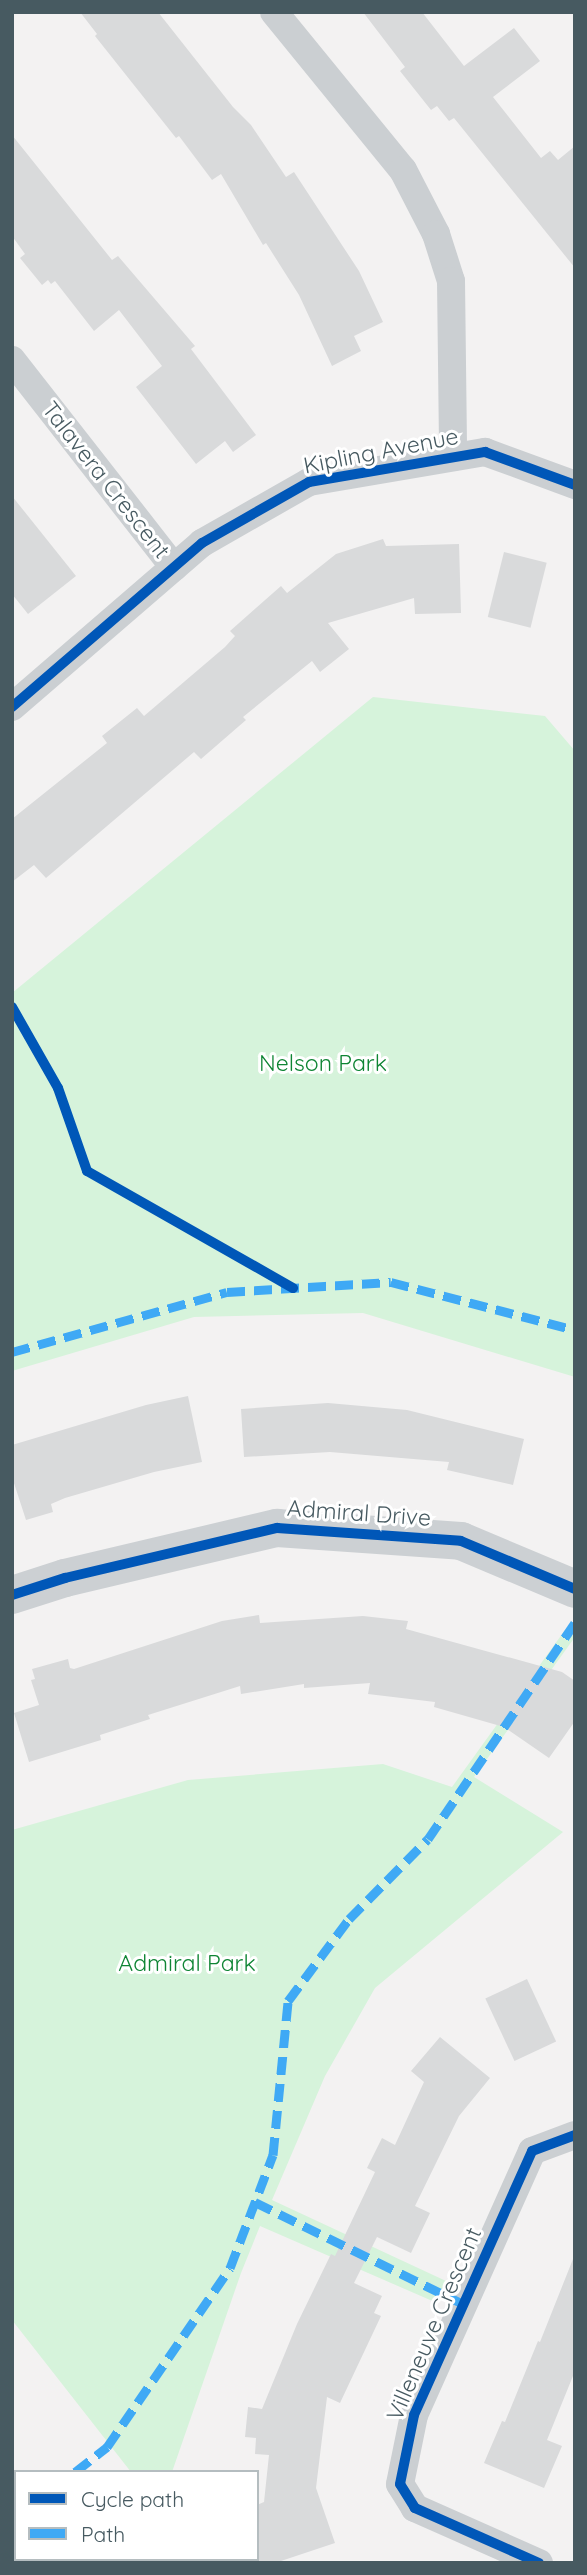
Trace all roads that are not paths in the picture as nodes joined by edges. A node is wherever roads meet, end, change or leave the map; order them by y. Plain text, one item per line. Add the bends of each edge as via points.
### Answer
1 (274, 12) edge
2 (12, 360) edge
3 (453, 457) junction
4 (575, 485) edge
5 (174, 567) junction
6 (12, 707) edge
7 (575, 1589) edge
8 (12, 1595) edge
9 (575, 2135) edge
10 (539, 2563) edge

1 - 3 street via 403,170 436,234 451,281
2 - 5 street, Talavera Crescent
3 - 4 street, Kipling Avenue via 485,452
3 - 5 street, Kipling Avenue via 309,482 202,542
5 - 6 street, Kipling Avenue
7 - 8 street, Admiral Drive via 461,1541 276,1528
9 - 10 street, Villeneuve Crescent via 532,2151 414,2415 400,2484 415,2508

